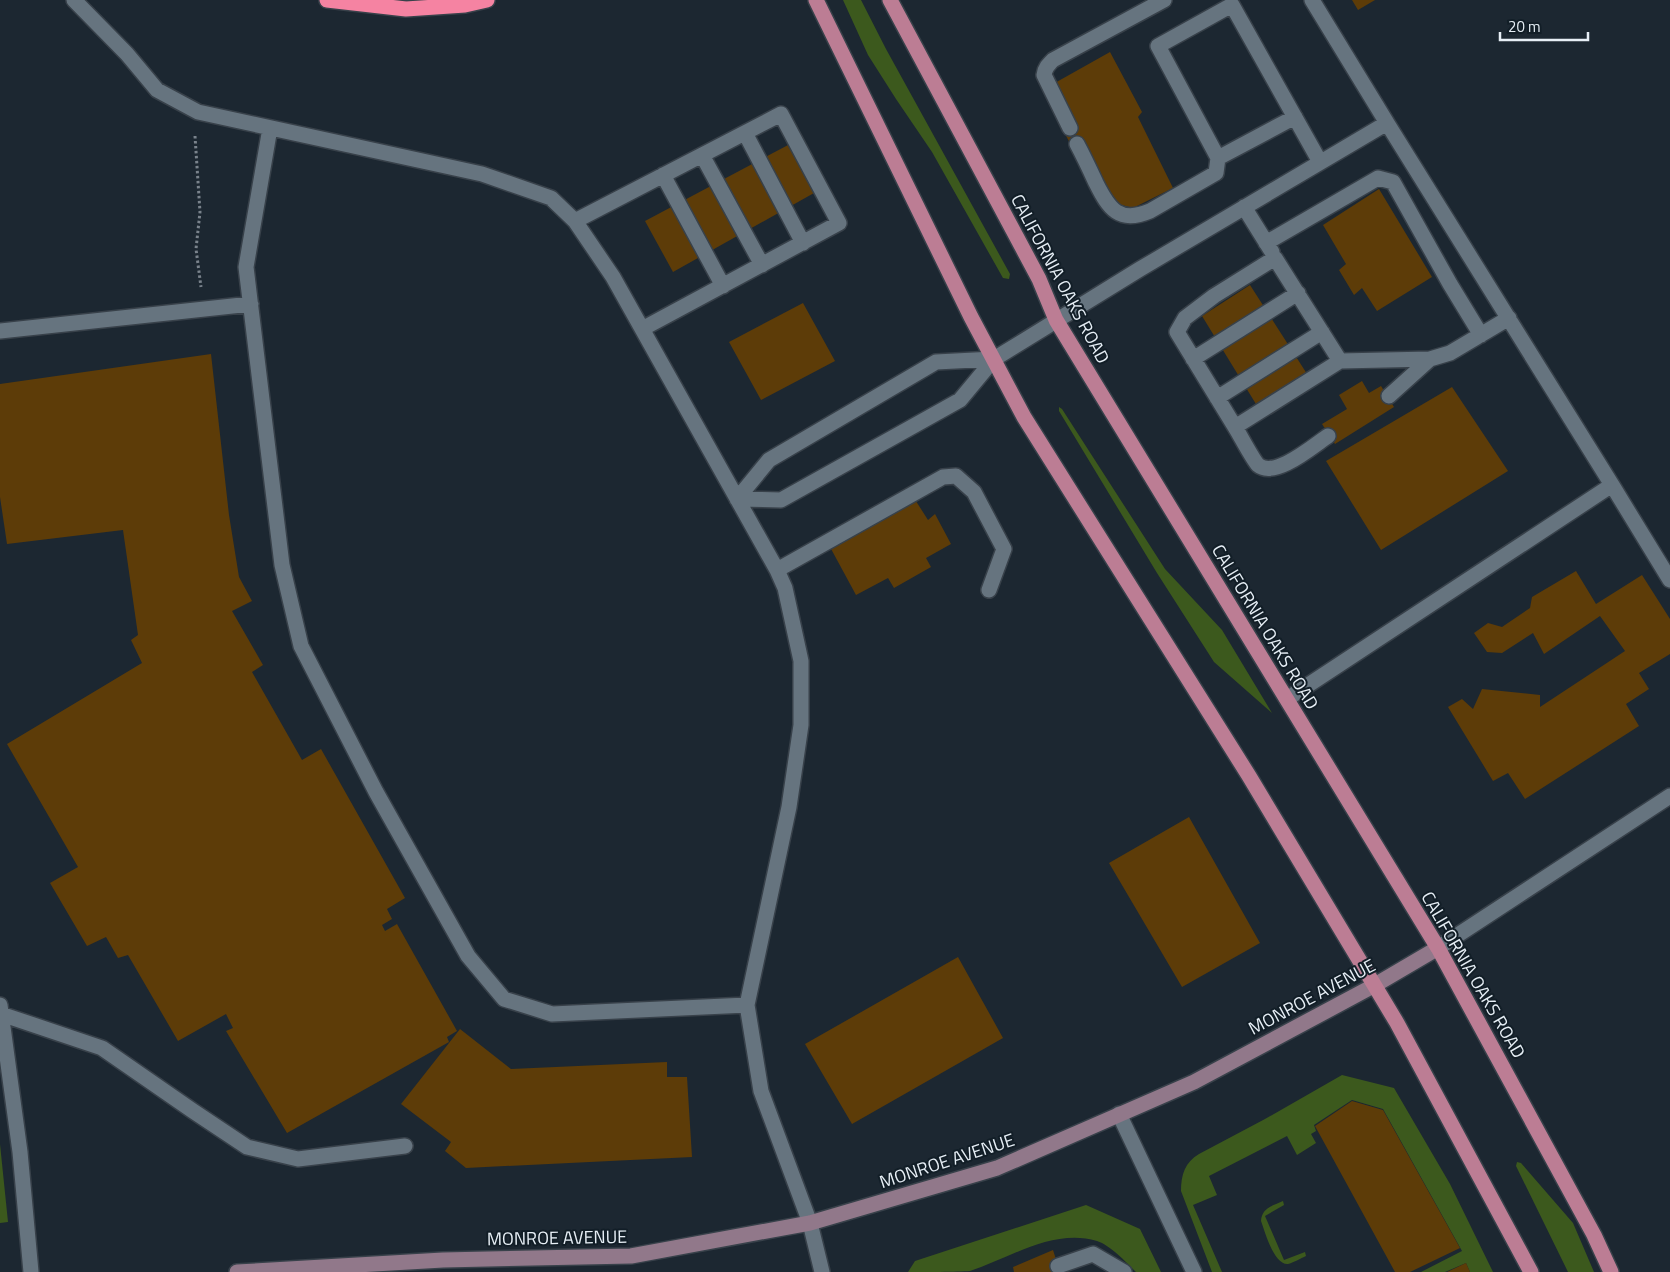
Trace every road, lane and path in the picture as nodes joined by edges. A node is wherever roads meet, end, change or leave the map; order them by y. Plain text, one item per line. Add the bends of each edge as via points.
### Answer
1 (74, 0) edge
2 (327, 0) edge
3 (487, 0) edge
4 (816, 0) edge
5 (890, 0) edge
6 (1164, 0) edge
7 (1312, 0) edge
8 (1230, 3) edge
9 (1295, 117) junction
10 (1387, 123) junction
11 (270, 128) junction
12 (1070, 128) dead end
13 (745, 133) junction
14 (195, 136) dead end
15 (1077, 144) dead end
16 (702, 155) junction
17 (1218, 158) junction
18 (1320, 162) junction
19 (663, 175) junction
20 (1244, 206) junction
21 (575, 222) junction
22 (803, 243) junction
23 (1266, 243) junction
24 (1275, 258) junction
25 (762, 265) junction
26 (723, 286) junction
27 (201, 288) dead end
28 (1298, 293) junction
29 (251, 304) junction
30 (1509, 318) junction
31 (1056, 320) junction
32 (642, 329) junction
33 (0, 331) edge
34 (1322, 332) junction
35 (1481, 335) junction
36 (994, 359) junction
37 (1193, 359) junction
38 (1430, 359) junction
39 (1340, 361) junction
40 (1389, 396) dead end
41 (1217, 398) junction
42 (1235, 428) junction
43 (1328, 436) dead end
44 (1612, 486) junction
45 (737, 499) junction
46 (777, 570) junction
47 (1670, 580) edge
48 (989, 590) dead end
49 (1287, 699) junction
50 (1670, 796) edge
51 (1438, 948) junction
52 (1375, 985) junction
53 (747, 1004) junction
54 (1, 1008) edge
55 (1118, 1114) junction
56 (405, 1146) dead end
57 (810, 1223) junction
58 (1058, 1266) dead end
59 (31, 1272) edge
60 (237, 1272) edge
61 (822, 1272) edge
62 (1124, 1272) edge
63 (1194, 1272) edge
64 (1531, 1272) edge
65 (1611, 1272) edge

1 - 11 street via 157,90 198,112
2 - 3 highway via 406,9
4 - 36 main road
5 - 31 main road, CALIFORNIA OAKS ROAD via 1039,280
6 - 12 street via 1048,64 1044,76
7 - 10 street
8 - 9 street
8 - 17 street via 1158,46
9 - 17 street
9 - 18 street
10 - 18 street
10 - 30 street
11 - 21 street via 482,174 551,198
11 - 29 street via 246,267
13 - 16 street
13 - 22 street
13 - 22 street via 781,114 839,223
14 - 27 path via 200,212 196,249
15 - 17 street via 1106,202 1116,212 1128,216 1150,211 1216,173
16 - 19 street
16 - 25 street
18 - 20 street
19 - 21 street
19 - 26 street
20 - 23 street
20 - 31 street
21 - 32 street
22 - 25 street
23 - 24 street
23 - 35 street via 1378,178 1393,182
24 - 28 street
24 - 37 street via 1214,296 1186,318 1177,332
25 - 26 street
26 - 32 street
28 - 34 street
28 - 37 street
29 - 33 street
29 - 53 street via 282,565 301,646 376,792 468,956 504,999 552,1014
30 - 35 street
30 - 44 street
31 - 36 street
31 - 49 main road, CALIFORNIA OAKS ROAD
32 - 45 street
34 - 39 street
34 - 41 street
35 - 38 street via 1450,353
36 - 45 street via 936,362 769,460
36 - 45 street via 960,400 781,500
36 - 52 main road via 1024,417 1245,768
37 - 41 street
38 - 39 street
38 - 40 street
39 - 42 street
41 - 42 street
42 - 43 street via 1258,465 1269,469 1283,466
44 - 47 street
44 - 49 street
45 - 46 street
46 - 48 street via 943,476 956,476 974,492 1004,549
46 - 53 street via 801,661 802,725 789,807
49 - 51 main road, CALIFORNIA OAKS ROAD
50 - 51 street, MONROE AVENUE
51 - 52 street, MONROE AVENUE
51 - 65 main road, CALIFORNIA OAKS ROAD via 1590,1226
52 - 55 street, MONROE AVENUE via 1194,1082
52 - 64 main road
53 - 57 street via 761,1091
54 - 56 street via 102,1048 247,1147 298,1159
54 - 59 street via 20,1152
55 - 57 street, MONROE AVENUE via 997,1168
55 - 63 street
57 - 60 street, MONROE AVENUE via 631,1256 443,1260
57 - 61 street
58 - 62 street via 1093,1254

